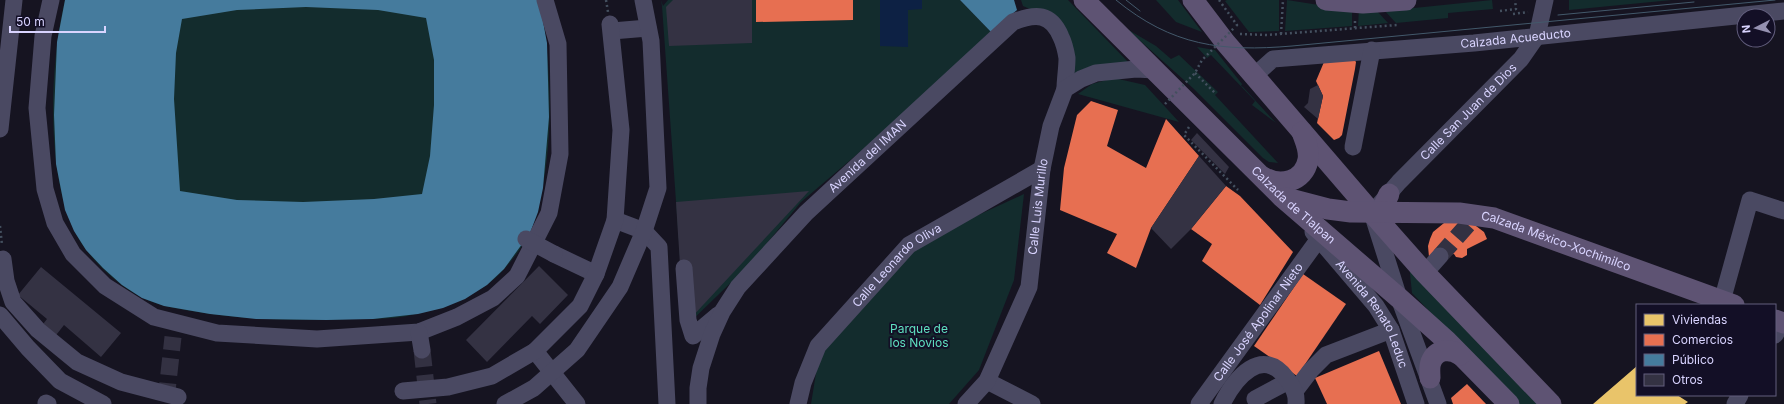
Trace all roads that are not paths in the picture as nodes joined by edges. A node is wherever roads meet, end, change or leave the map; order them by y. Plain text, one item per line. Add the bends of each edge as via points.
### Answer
1 (14, 0) edge
2 (51, 0) edge
3 (545, 0) edge
4 (643, 0) edge
5 (1084, 0) edge
6 (1193, 0) edge
7 (1326, 0) edge
8 (1406, 0) edge
9 (1545, 0) edge
10 (1383, 1) edge
11 (1784, 11) edge
12 (648, 28) junction
13 (1537, 36) junction
14 (1372, 50) junction
15 (1155, 70) junction
16 (1254, 76) junction
17 (1065, 89) junction
18 (0, 129) edge
19 (1301, 130) junction
20 (1352, 146) dead end
21 (1042, 169) junction
22 (1263, 177) junction
23 (1282, 197) junction
24 (1391, 204) junction
25 (1784, 211) edge
26 (1299, 212) junction
27 (1372, 213) junction
28 (615, 220) junction
29 (644, 231) junction
30 (526, 239) dead end
31 (1318, 240) junction
32 (1440, 256) tunnel mouth
33 (2, 259) edge
34 (684, 268) dead end
35 (1426, 273) junction
36 (596, 274) junction
37 (1399, 298) junction
38 (1728, 303) edge
39 (722, 312) junction
40 (0, 314) edge
41 (1390, 330) junction
42 (420, 332) junction
43 (422, 350) tunnel mouth
44 (535, 351) junction
45 (1460, 355) junction
46 (77, 362) junction
47 (551, 373) junction
48 (1430, 378) junction
49 (60, 381) junction
50 (987, 381) junction
51 (1239, 386) junction
52 (1287, 386) edge
53 (403, 391) dead end
54 (1255, 399) dead end
55 (169, 401) edge
56 (103, 404) edge
57 (504, 404) edge
58 (577, 404) edge
59 (667, 404) edge
60 (698, 404) edge
61 (798, 404) edge
62 (966, 404) edge
63 (1032, 404) edge
64 (1199, 404) edge
65 (1222, 404) edge
66 (1234, 404) edge
67 (1416, 404) edge
68 (1438, 404) edge
69 (1509, 404) edge
70 (1551, 404) edge

1 - 18 street
2 - 42 street via 43,36 37,108 45,189 55,223 73,254 105,286 173,330 317,339
3 - 42 street via 558,44 560,154 549,213 517,276 493,298 457,317
4 - 12 street
5 - 15 main road, Calzada de Tlalpan
6 - 16 main road via 1228,31
7 - 10 main road via 1356,3
8 - 10 main road
9 - 13 street, Calle San Juan de Dios
11 - 13 street, Calzada Acueducto
12 - 28 street via 611,28 621,130
12 - 29 street via 651,41 658,188
13 - 14 street, Calzada Acueducto
13 - 24 street, Calle San Juan de Dios via 1521,59
14 - 16 street, Calzada Acueducto via 1273,59
14 - 20 street
15 - 17 street via 1096,73 1080,79
15 - 22 main road, Calzada de Tlalpan
16 - 19 main road
17 - 21 street, Calle Luis Murillo via 1051,126
17 - 39 street, Avenida del IMAN via 1067,57 1056,26 1049,20 1038,17 1026,17 1013,22 806,213 738,287
19 - 22 main road via 1308,153 1308,160 1302,173 1290,181 1283,182
19 - 27 main road
21 - 50 street, Calle Luis Murillo via 1029,287
21 - 61 street, Calle Leonardo Oliva via 909,244 818,346 803,383
22 - 23 main road, Calzada de Tlalpan
23 - 26 main road, Calzada de Tlalpan
23 - 27 main road, Calzada México-Xochimilco via 1328,209
24 - 27 main road, Calzada México-Xochimilco
24 - 38 main road, Calzada México-Xochimilco via 1459,213 1473,219 1494,218
25 - 38 street via 1750,200
26 - 31 street, Avenida Renato Leduc
26 - 37 main road, Calzada de Tlalpan
27 - 35 main road
27 - 37 street, Avenida Renato Leduc
28 - 29 street
28 - 36 street
29 - 47 street via 620,287 577,350
29 - 59 street via 659,247
30 - 36 street, bridge
31 - 41 street, Avenida Renato Leduc via 1376,306
31 - 64 street, Calle José Apolinar Nieto
32 - 35 street
33 - 46 street via 13,302 38,330
34 - 39 street via 688,320 693,336
35 - 70 main road
36 - 44 street via 580,306
37 - 45 main road, Calzada de Tlalpan
37 - 48 street, Avenida Renato Leduc
39 - 60 street, Avenida del IMAN via 701,368
40 - 49 street
41 - 52 street via 1326,355 1311,370
41 - 67 street, Avenida Renato Leduc
42 - 43 street
44 - 47 street
44 - 53 street via 492,376 448,388
45 - 48 main road via 1452,350 1436,354 1430,364
45 - 69 main road, Calzada de Tlalpan
46 - 49 street
46 - 55 street
47 - 57 street via 534,388
47 - 58 street
48 - 68 street, Avenida Renato Leduc
49 - 56 street
50 - 62 street, Calle Luis Murillo
50 - 63 street
51 - 52 street via 1248,370 1257,364 1269,364
51 - 65 street
51 - 66 street
52 - 54 street

